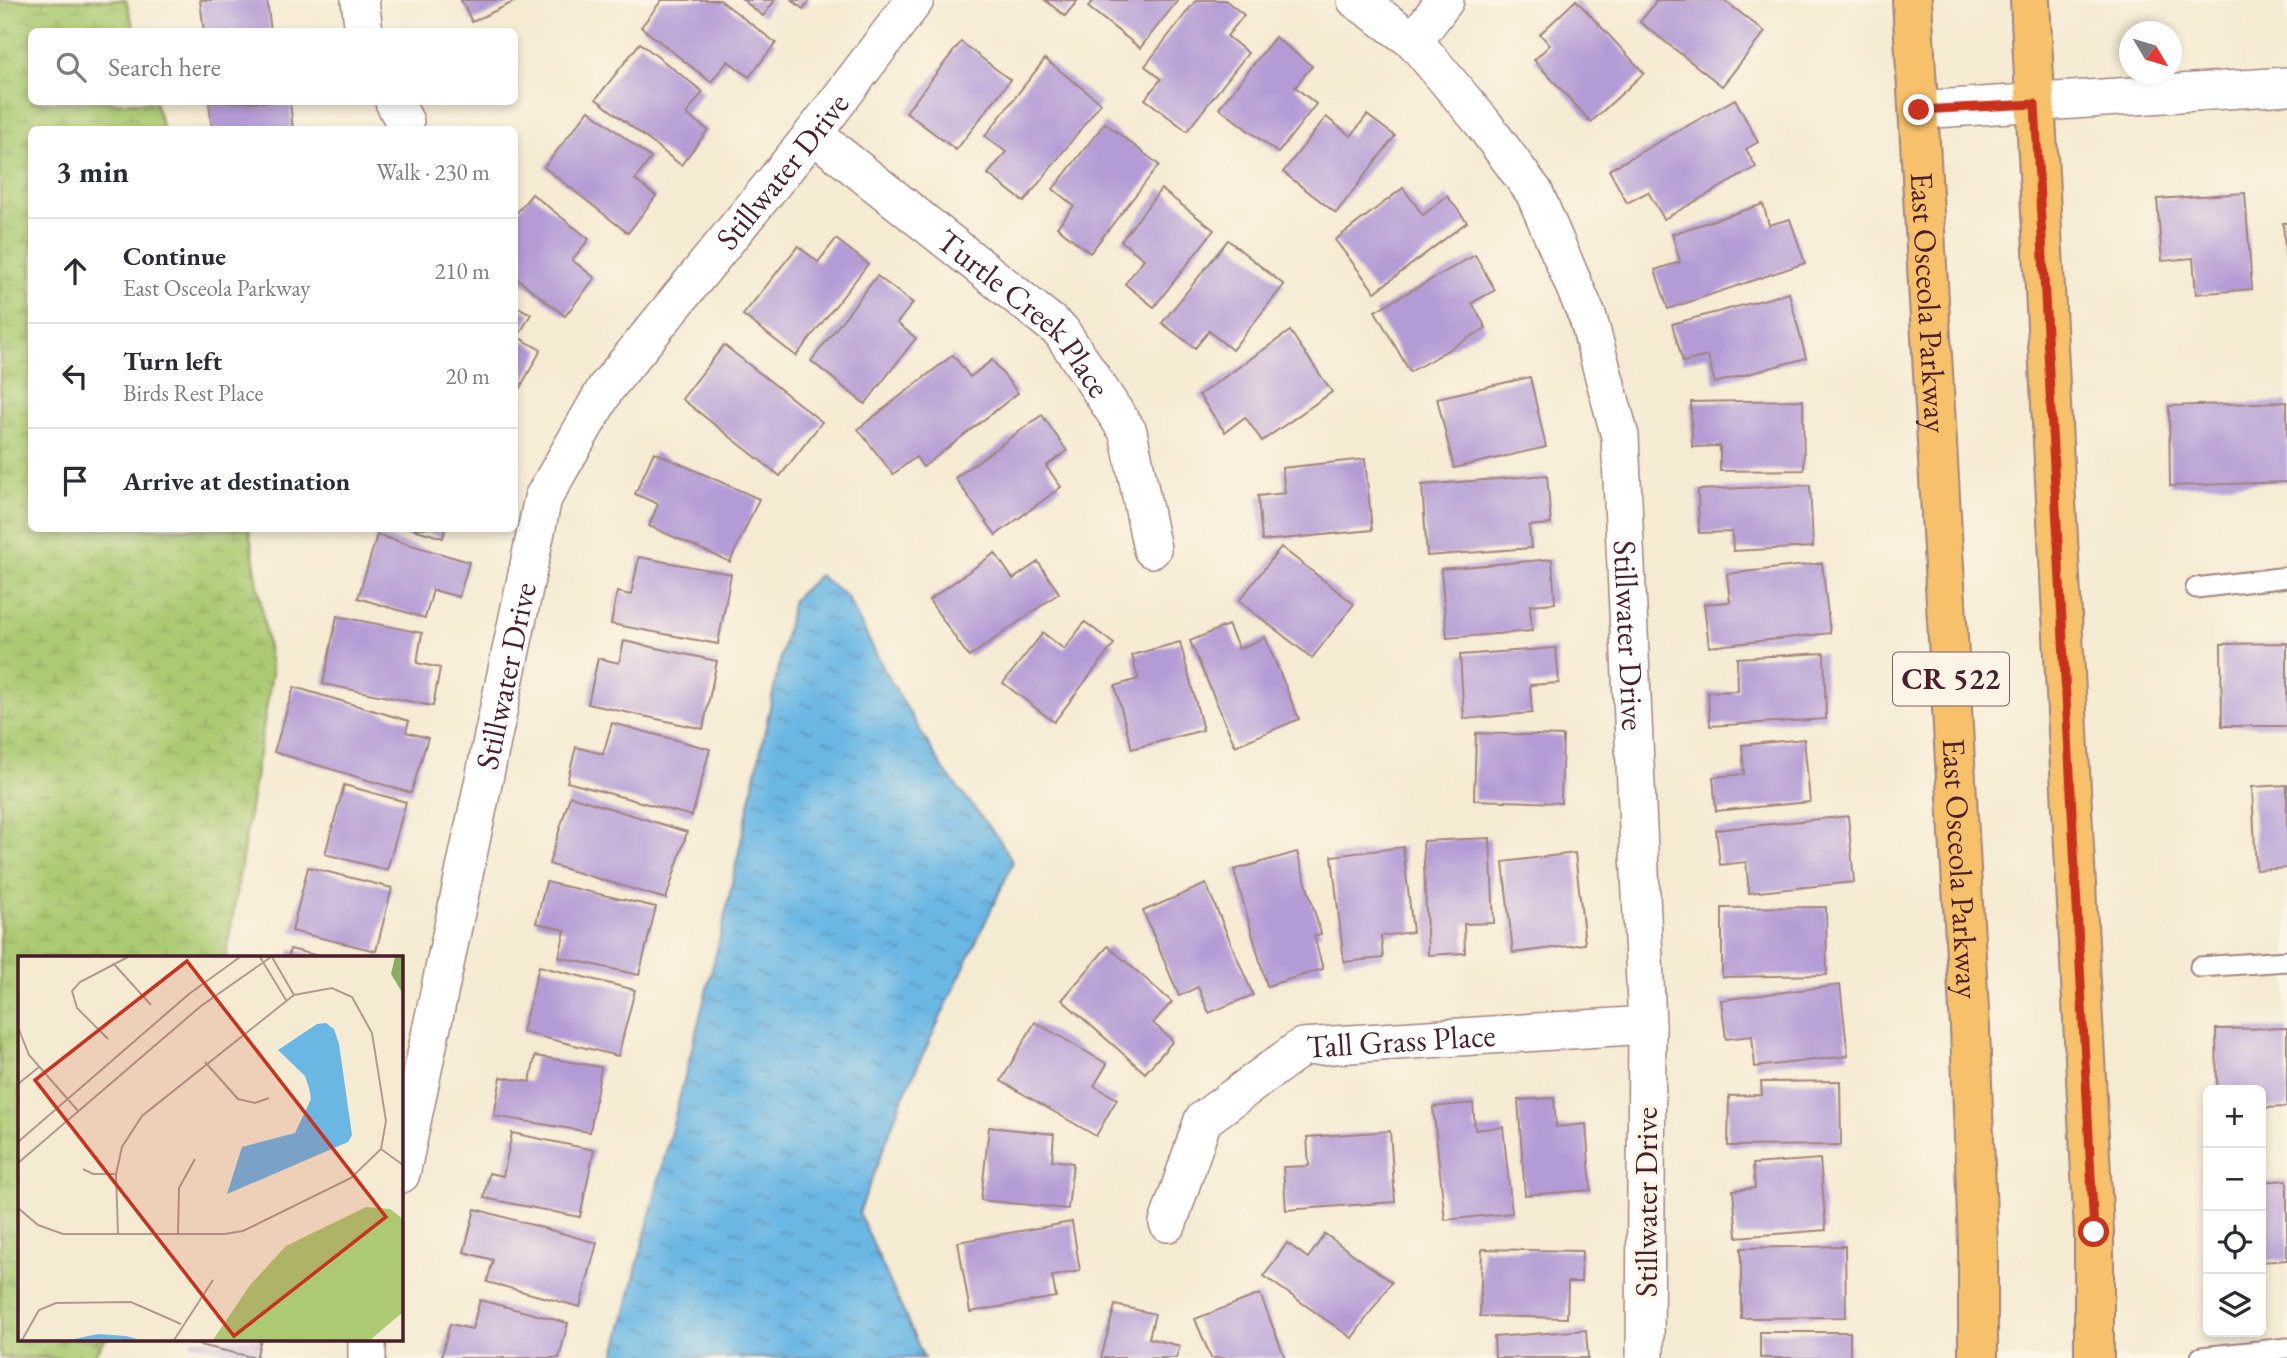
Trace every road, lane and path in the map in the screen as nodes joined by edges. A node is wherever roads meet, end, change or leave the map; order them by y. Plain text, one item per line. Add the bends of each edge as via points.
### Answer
1 (360, 0) edge
2 (915, 0) edge
3 (1356, 0) edge
4 (1445, 0) edge
5 (1912, 0) edge
6 (2030, 0) edge
7 (364, 28) edge
8 (1414, 41) junction
9 (2287, 86) edge
10 (2035, 104) junction
11 (1919, 110) junction
12 (813, 134) junction
13 (1152, 549) dead end
14 (2287, 577) edge
15 (2196, 588) dead end
16 (2287, 961) edge
17 (2200, 967) dead end
18 (1647, 1025) junction
19 (402, 1169) edge
20 (1168, 1223) dead end
21 (367, 1340) edge
22 (2287, 1348) edge
23 (2201, 1357) edge
24 (367, 1358) edge
25 (1645, 1358) edge
26 (1979, 1358) edge
27 (2094, 1358) edge

1 - 7 street
2 - 12 street, Stillwater Drive
3 - 8 street, Stillwater Drive
4 - 8 street
5 - 11 main road, East Osceola Parkway / CR 522
6 - 10 main road
8 - 18 street, Stillwater Drive via 1534,192 1588,318 1620,436
9 - 10 street
10 - 11 street
10 - 27 main road via 2093,1205
11 - 26 main road, East Osceola Parkway / CR 522 via 1970,1028
12 - 13 street, Turtle Creek Place via 1061,331 1128,432
12 - 19 street, Stillwater Drive via 606,388 543,498
14 - 15 lane
16 - 17 lane
18 - 20 street, Tall Grass Place via 1302,1047 1203,1120
18 - 25 street, Stillwater Drive
21 - 24 street
22 - 23 lane

